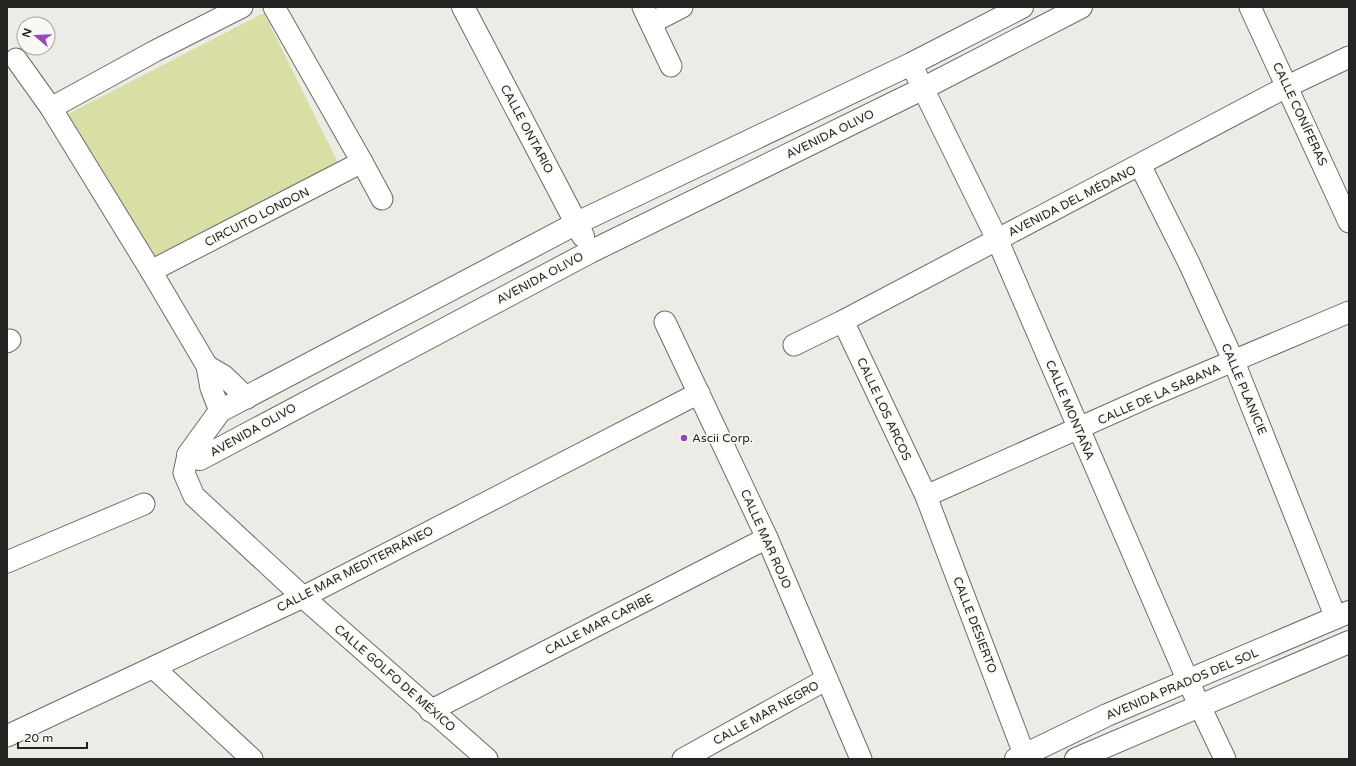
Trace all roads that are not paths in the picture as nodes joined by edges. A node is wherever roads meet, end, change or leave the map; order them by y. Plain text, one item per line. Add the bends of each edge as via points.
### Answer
1 (242, 7) edge
2 (274, 7) edge
3 (463, 7) edge
4 (682, 7) edge
5 (1022, 7) edge
6 (1081, 7) edge
7 (1250, 7) edge
8 (646, 15) edge
9 (1349, 57) edge
10 (16, 59) dead end
11 (911, 64) junction
12 (671, 66) dead end
13 (1288, 86) junction
14 (922, 89) junction
15 (51, 108) junction
16 (362, 162) junction
17 (1140, 165) junction
18 (382, 199) dead end
19 (1349, 222) edge
20 (577, 223) junction
21 (997, 240) junction
22 (590, 252) junction
23 (152, 271) junction
24 (1349, 312) edge
25 (843, 321) junction
26 (665, 322) dead end
27 (794, 344) dead end
28 (1234, 362) junction
29 (207, 366) junction
30 (699, 393) junction
31 (247, 398) junction
32 (220, 411) junction
33 (262, 425) junction
34 (1078, 430) junction
35 (234, 440) junction
36 (188, 455) junction
37 (926, 496) junction
38 (144, 504) dead end
39 (767, 538) junction
40 (7, 562) edge
41 (303, 597) junction
42 (1343, 615) edge
43 (1349, 642) edge
44 (154, 668) junction
45 (827, 679) junction
46 (1188, 681) junction
47 (1200, 707) junction
48 (430, 710) junction
49 (7, 736) edge
50 (1020, 757) edge
51 (252, 759) edge
52 (487, 759) edge
53 (683, 759) edge
54 (861, 759) edge
55 (1076, 759) edge
56 (1225, 759) edge

1 - 15 street
2 - 16 street
3 - 20 street, CALLE ONTARIO
4 - 8 street
5 - 11 street, AVENIDA OLIVO
6 - 14 street, AVENIDA OLIVO
7 - 13 street, CALLE CONÍFERAS
8 - 12 street
9 - 13 street, AVENIDA DEL MÉDANO
10 - 15 street
11 - 14 street, CALLE MONTAÑA
11 - 20 street, AVENIDA OLIVO
13 - 17 street, AVENIDA DEL MÉDANO
13 - 19 street, CALLE CONÍFERAS
14 - 21 street, CALLE MONTAÑA
14 - 22 street, AVENIDA OLIVO
15 - 23 street
16 - 18 street
16 - 23 street, CIRCUITO LONDON
17 - 21 street, AVENIDA DEL MÉDANO
17 - 28 street, CALLE PLANICIE via 1189,263
20 - 22 street, CALLE ONTARIO
20 - 31 street, AVENIDA OLIVO
21 - 25 street, AVENIDA DEL MÉDANO
21 - 34 street, CALLE MONTAÑA
22 - 33 street, AVENIDA OLIVO
23 - 29 street
24 - 28 street, CALLE DE LA SABANA
25 - 27 street, AVENIDA DEL MÉDANO
25 - 37 street, CALLE LOS ARCOS
26 - 30 street, CALLE MAR ROJO
28 - 34 street, CALLE DE LA SABANA via 1155,394
28 - 42 street, CALLE PLANICIE via 1283,483
29 - 31 street via 224,376
29 - 32 street via 211,388
30 - 39 street, CALLE MAR ROJO
30 - 41 street, CALLE MAR MEDITERRÁNEO
31 - 32 street, AVENIDA OLIVO
31 - 33 street
32 - 35 street
32 - 36 street, AVENIDA OLIVO
33 - 35 street, AVENIDA OLIVO
34 - 37 street, CALLE DE LA SABANA
34 - 46 street, CALLE MONTAÑA
35 - 36 street, AVENIDA OLIVO via 200,459
36 - 41 street, CALLE GOLFO DE MÉXICO via 184,473 194,496
37 - 50 street, CALLE DESIERTO
38 - 40 street
39 - 45 street, CALLE MAR ROJO
39 - 48 street, CALLE MAR CARIBE
41 - 44 street, CALLE MAR MEDITERRÁNEO
41 - 48 street, CALLE GOLFO DE MÉXICO
42 - 46 street, AVENIDA PRADOS DEL SOL
43 - 47 street
44 - 49 street, CALLE MAR MEDITERRÁNEO
44 - 51 street
45 - 53 street, CALLE MAR NEGRO
45 - 54 street, CALLE MAR ROJO
46 - 47 street, CALLE MONTAÑA
46 - 50 street, AVENIDA PRADOS DEL SOL via 1107,715
47 - 55 street
47 - 56 street, CALLE MONTAÑA
48 - 52 street, CALLE GOLFO DE MÉXICO

